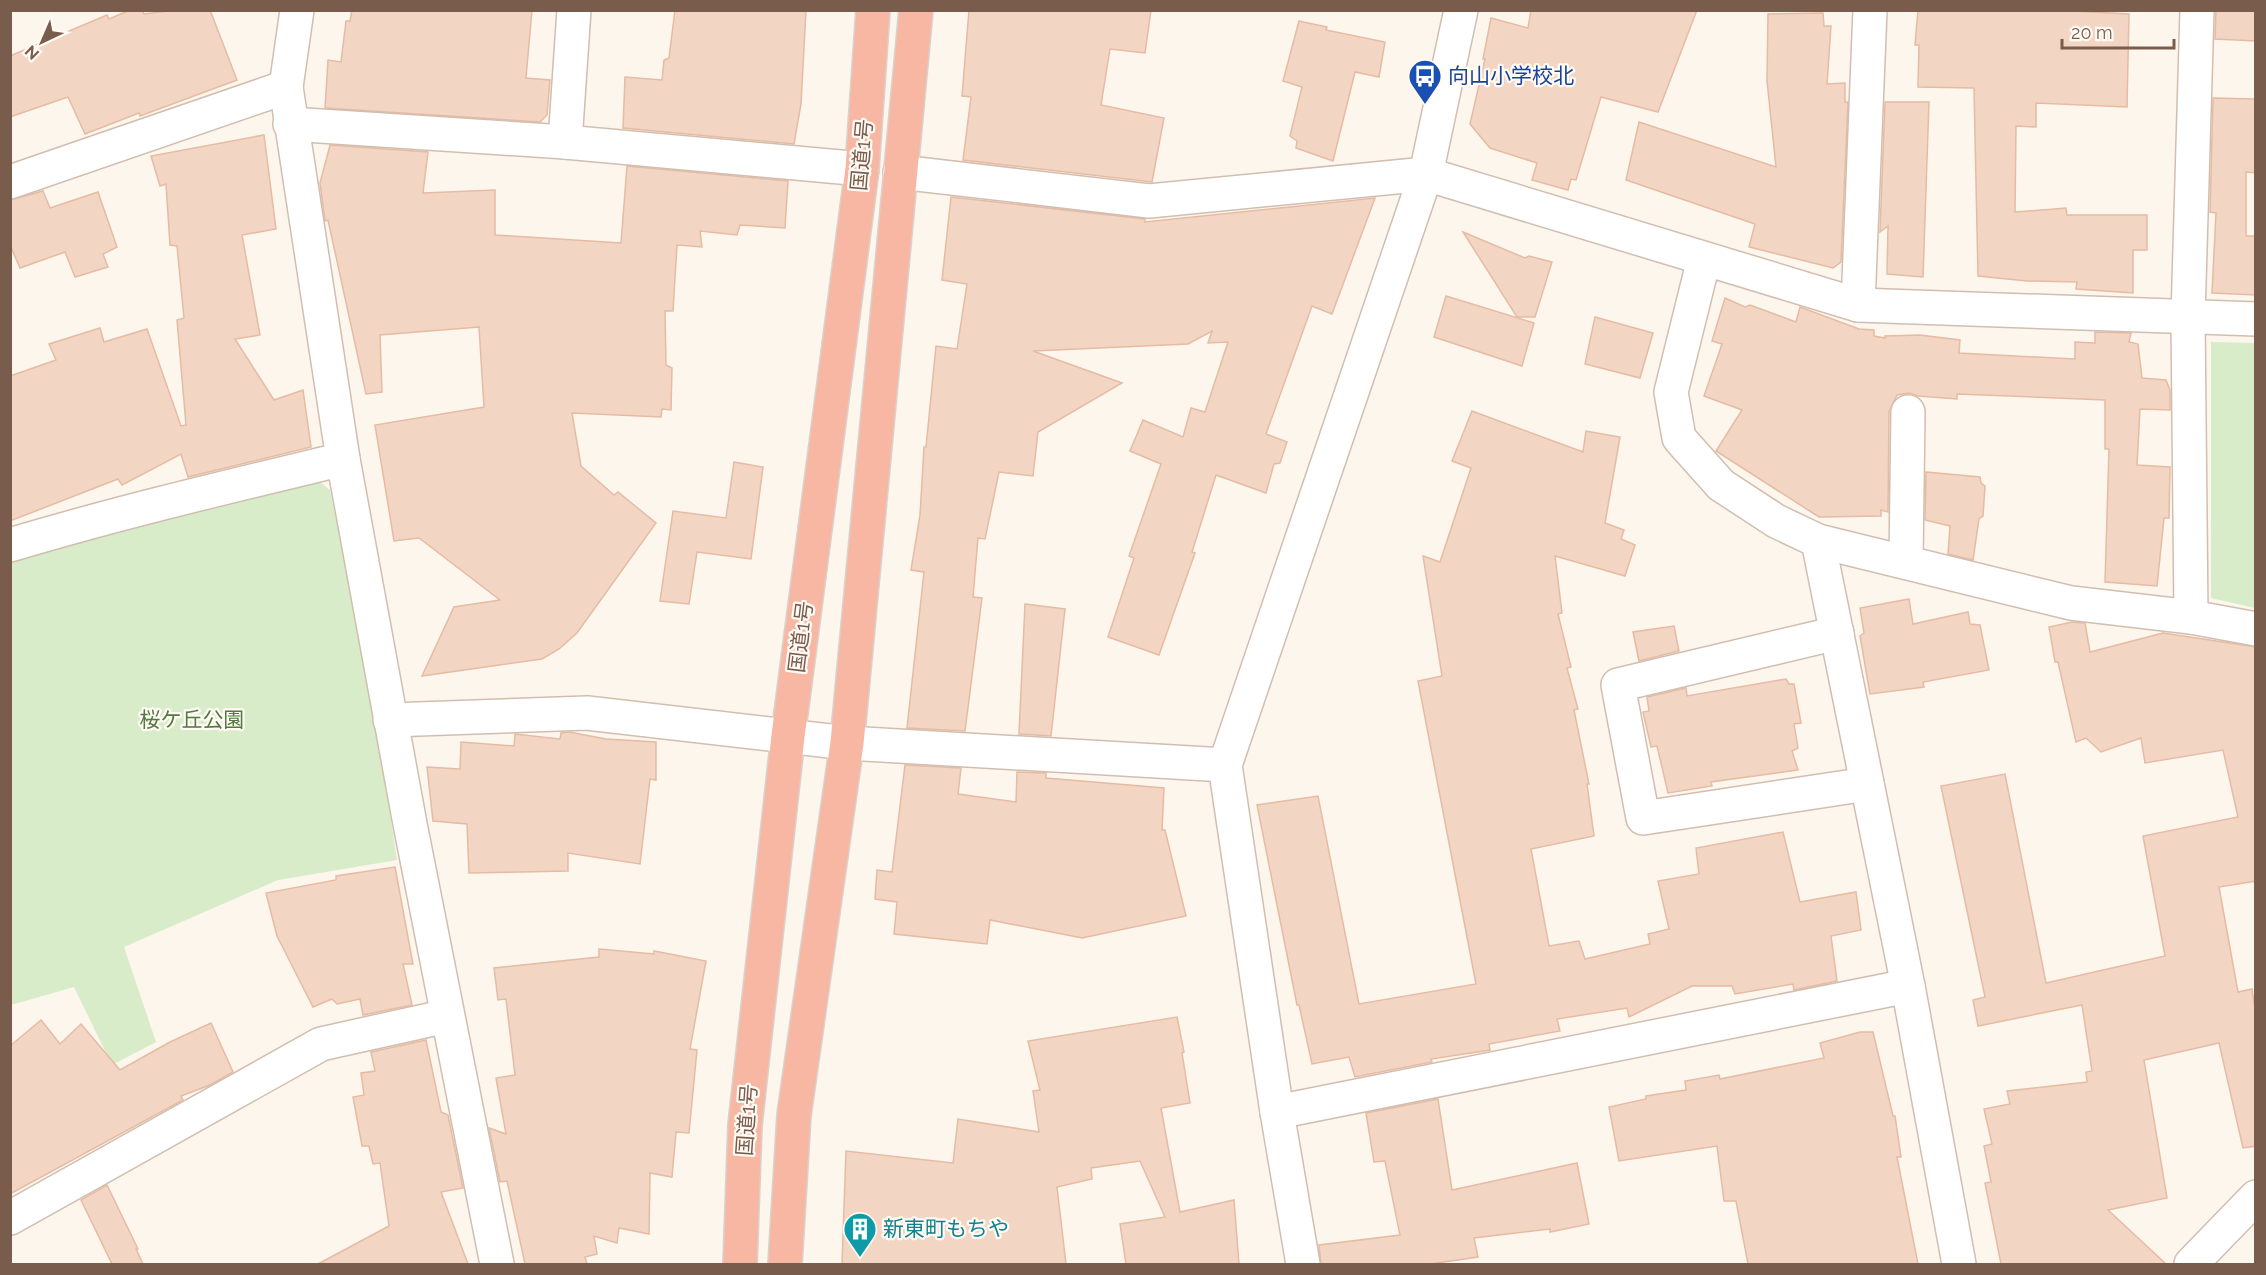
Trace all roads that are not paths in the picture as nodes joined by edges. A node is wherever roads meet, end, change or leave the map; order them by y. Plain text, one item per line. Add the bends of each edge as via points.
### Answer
1 (297, 10) edge
2 (574, 10) edge
3 (873, 10) edge
4 (916, 10) edge
5 (1461, 10) edge
6 (1870, 10) edge
7 (2197, 10) edge
8 (286, 87) junction
9 (290, 124) junction
10 (565, 142) junction
11 (861, 169) junction
12 (900, 172) junction
13 (1426, 174) junction
14 (10, 182) edge
15 (1704, 259) junction
16 (1858, 305) junction
17 (2188, 316) junction
18 (2256, 319) edge
19 (1908, 412) dead end
20 (343, 459) junction
21 (1818, 541) junction
22 (10, 545) edge
23 (1906, 562) junction
24 (2191, 617) junction
25 (2256, 629) edge
26 (1837, 633) junction
27 (390, 720) junction
28 (788, 736) junction
29 (846, 743) junction
30 (1225, 765) junction
31 (1867, 784) junction
32 (1908, 986) junction
33 (447, 1016) junction
34 (1277, 1112) junction
35 (2254, 1209) edge
36 (10, 1218) edge
37 (497, 1264) edge
38 (740, 1264) edge
39 (785, 1264) edge
40 (1303, 1264) edge
41 (1959, 1264) edge
42 (2191, 1264) edge

1 - 8 street
2 - 10 street
3 - 11 highway, 国道1号
4 - 12 highway, 国道1号
5 - 13 street
6 - 16 street
7 - 17 street
8 - 9 street
8 - 14 street
9 - 10 street
9 - 20 street
10 - 11 street
11 - 28 highway, 国道1号
12 - 13 street via 1149,201
12 - 29 highway, 国道1号
13 - 15 street
13 - 30 street
15 - 16 street
15 - 21 street via 1671,392 1679,438 1721,485 1776,521
16 - 17 street
17 - 18 street
17 - 24 street
19 - 23 street
20 - 22 street via 182,497
20 - 27 street
21 - 23 street
21 - 26 street
23 - 24 street via 2071,603
24 - 25 street
26 - 31 street
26 - 31 street via 1618,685 1643,818
27 - 28 street via 587,714
27 - 33 street
28 - 29 street
28 - 38 highway, 国道1号 via 745,1125
29 - 30 street
29 - 39 highway, 国道1号 via 794,1115
30 - 34 street
31 - 32 street
32 - 34 street
32 - 41 street
33 - 36 street via 321,1044
33 - 37 street
34 - 40 street
35 - 42 street

